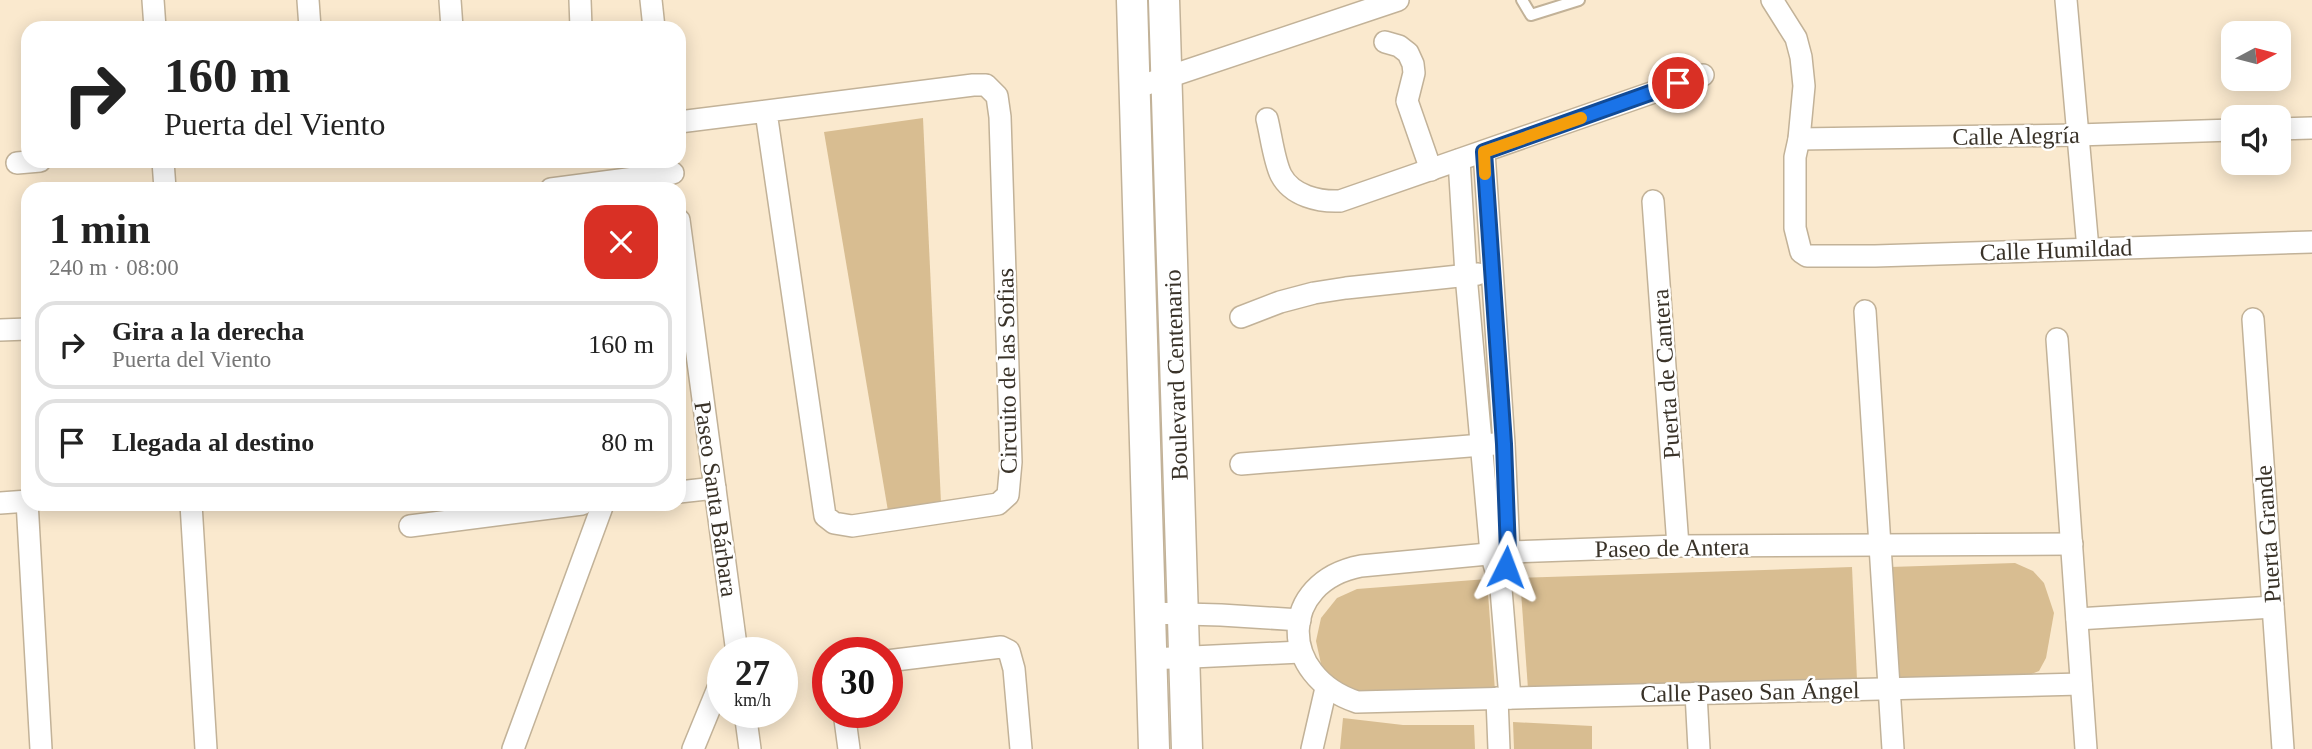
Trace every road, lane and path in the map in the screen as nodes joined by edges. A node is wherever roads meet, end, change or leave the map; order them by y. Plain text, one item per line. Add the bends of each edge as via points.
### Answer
1 (153, 0) edge
2 (308, 0) edge
3 (450, 0) edge
4 (580, 0) edge
5 (651, 0) edge
6 (1132, 0) edge
7 (1164, 0) edge
8 (1398, 0) edge
9 (1522, 0) edge
10 (1579, 0) edge
11 (1772, 0) edge
12 (2066, 0) edge
13 (154, 21) edge
14 (310, 21) edge
15 (452, 21) edge
16 (581, 21) edge
17 (653, 21) edge
18 (1385, 42) dead end
19 (1703, 75) dead end
20 (1167, 78) junction
21 (1135, 88) junction
22 (766, 112) junction
23 (1267, 119) dead end
24 (686, 121) edge
25 (2311, 128) edge
26 (2291, 129) edge
27 (2221, 130) edge
28 (2077, 135) junction
29 (1799, 139) junction
30 (1484, 152) junction
31 (1459, 160) junction
32 (17, 163) dead end
33 (21, 163) edge
34 (1431, 170) junction
35 (673, 174) edge
36 (608, 182) edge
37 (1653, 201) dead end
38 (2312, 243) edge
39 (2088, 249) junction
40 (686, 272) edge
41 (1491, 273) junction
42 (1466, 275) junction
43 (1865, 311) dead end
44 (1241, 317) dead end
45 (2253, 319) dead end
46 (21, 330) edge
47 (0, 331) edge
48 (2057, 339) dead end
49 (1504, 444) junction
50 (1480, 446) junction
51 (1241, 464) dead end
52 (715, 488) junction
53 (686, 491) edge
54 (21, 502) edge
55 (0, 503) edge
56 (29, 511) edge
57 (191, 511) edge
58 (527, 511) edge
59 (600, 511) edge
60 (410, 526) dead end
61 (2071, 544) junction
62 (1881, 545) junction
63 (1678, 546) junction
64 (1499, 553) junction
65 (2273, 607) junction
66 (1149, 613) junction
67 (1183, 613) junction
68 (2077, 618) junction
69 (1300, 620) junction
70 (733, 637) edge
71 (1301, 652) junction
72 (1184, 658) junction
73 (903, 659) edge
74 (1150, 659) junction
75 (2081, 684) junction
76 (1326, 688) junction
77 (1889, 688) junction
78 (1696, 693) junction
79 (1503, 698) junction
80 (707, 715) edge
81 (747, 728) edge
82 (846, 728) edge
83 (41, 749) edge
84 (206, 749) edge
85 (513, 749) edge
86 (693, 749) edge
87 (750, 749) edge
88 (849, 749) edge
89 (1021, 749) edge
90 (1154, 749) edge
91 (1187, 749) edge
92 (1312, 749) edge
93 (1499, 749) edge
94 (1699, 749) edge
95 (1894, 749) edge
96 (2086, 749) edge
97 (2283, 749) edge

1 - 13 street
2 - 14 street
3 - 15 street
4 - 16 street
5 - 17 street
6 - 21 main road, Boulevard Centenario
7 - 20 main road, Boulevard Centenario
8 - 20 street
9 - 10 lane via 1531,15
11 - 29 street via 1796,38 1801,57 1804,86
12 - 28 street
18 - 34 street via 1408,53 1413,64 1407,101
19 - 30 street
20 - 21 street
20 - 67 main road, Boulevard Centenario
21 - 66 main road, Boulevard Centenario
22 - 22 street, Circuito de las Sofias via 973,85 986,85 997,96 1011,462 1008,495 998,504 852,526 825,516
22 - 24 street, Circuito de las Sofias
23 - 34 street via 1281,174 1291,187 1316,200 1340,201
25 - 26 street
27 - 28 street, Calle Alegría
28 - 29 street, Calle Alegría
28 - 39 street
29 - 39 street, Calle Humildad via 1795,228 1801,252 1875,256
30 - 31 street
30 - 41 street
31 - 34 street
31 - 42 street
32 - 33 street
35 - 36 street
37 - 63 street, Puerta de Cantera
38 - 39 street, Calle Humildad
40 - 52 street, Paseo Santa Bárbara
41 - 42 street
41 - 49 street
42 - 44 street via 1314,293
42 - 50 street
43 - 62 street
45 - 65 street, Puerta Grande
46 - 47 street
48 - 61 street
49 - 50 street
49 - 64 street
50 - 51 street
50 - 64 street
52 - 53 street
52 - 70 street, Paseo Santa Bárbara
54 - 55 street
56 - 83 street
57 - 84 street
58 - 60 street
59 - 85 street
61 - 62 street, Paseo de Antera
61 - 68 street
62 - 63 street, Paseo de Antera
62 - 77 street
63 - 64 street, Paseo de Antera
64 - 69 street, Paseo de Antera via 1344,569 1311,593
64 - 79 street
65 - 68 street
65 - 97 street, Puerta Grande
66 - 67 street
66 - 74 main road, Boulevard Centenario
67 - 69 street
67 - 72 main road, Boulevard Centenario
68 - 75 street
69 - 71 street
71 - 72 street
71 - 76 street, Calle Paseo San Ángel via 1306,666
72 - 74 street
72 - 91 main road, Boulevard Centenario
73 - 89 street via 1001,647 1009,651
74 - 90 main road, Boulevard Centenario
75 - 77 street, Calle Paseo San Ángel
75 - 96 street
76 - 79 street, Calle Paseo San Ángel via 1357,702
76 - 92 street
77 - 78 street, Calle Paseo San Ángel
77 - 95 street
78 - 79 street, Calle Paseo San Ángel
78 - 94 street
79 - 93 street
80 - 86 street
81 - 87 street
82 - 88 street

